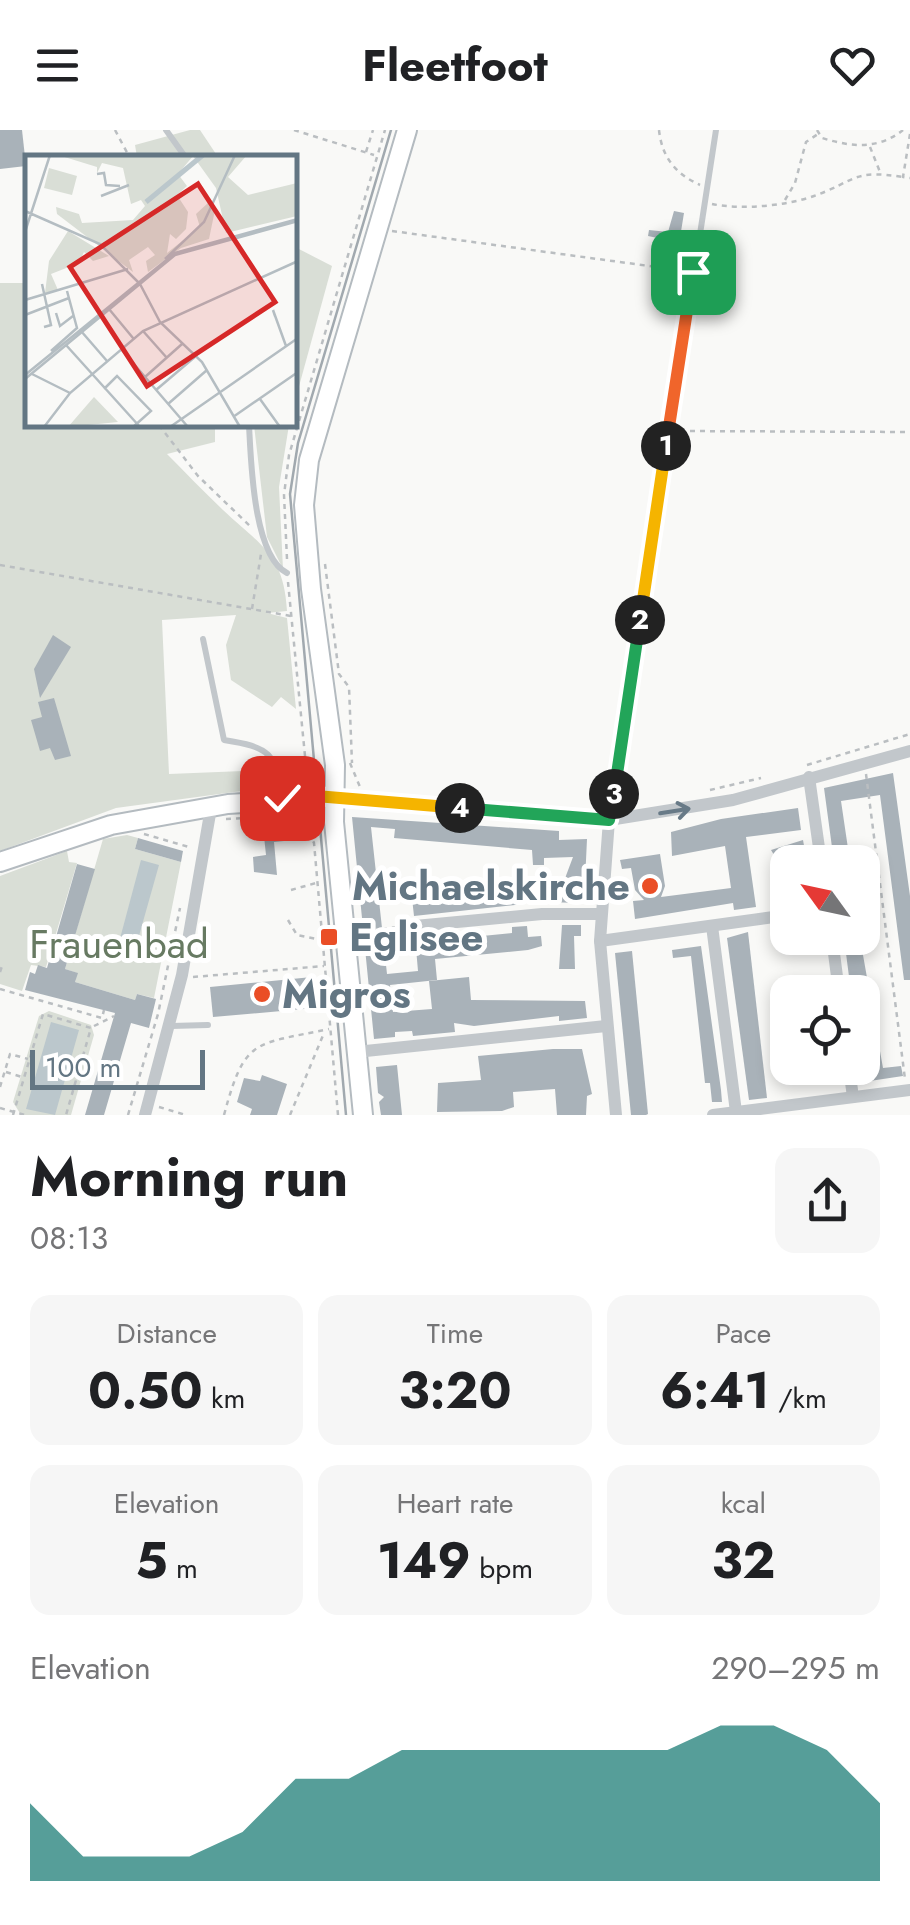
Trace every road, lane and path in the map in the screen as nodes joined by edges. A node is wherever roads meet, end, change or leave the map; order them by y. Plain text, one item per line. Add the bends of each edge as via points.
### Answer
1 (114, 130) edge
2 (166, 130) edge
3 (294, 130) edge
4 (373, 130) edge
5 (385, 130) edge
6 (407, 130) edge
7 (659, 130) edge
8 (716, 130) edge
9 (902, 130) edge
10 (818, 132) edge
11 (910, 134) edge
12 (870, 146) junction
13 (366, 153) junction
14 (128, 155) edge
15 (184, 155) edge
16 (376, 156) junction
17 (908, 162) edge
18 (880, 173) junction
19 (903, 176) junction
20 (910, 178) edge
21 (700, 185) dead end
22 (784, 201) junction
23 (704, 203) junction
24 (389, 230) dead end
25 (693, 272) junction
26 (298, 424) edge
27 (161, 428) edge
28 (249, 428) edge
29 (297, 428) edge
30 (668, 431) junction
31 (910, 432) edge
32 (264, 538) junction
33 (325, 564) dead end
34 (0, 565) edge
35 (288, 573) junction
36 (252, 609) junction
37 (292, 616) junction
38 (203, 639) dead end
39 (910, 734) edge
40 (910, 751) edge
41 (864, 763) junction
42 (343, 764) junction
43 (304, 768) junction
44 (795, 769) dead end
45 (808, 777) junction
46 (762, 778) dead end
47 (372, 789) dead end
48 (697, 793) dead end
49 (289, 794) junction
50 (334, 797) junction
51 (211, 811) junction
52 (609, 820) junction
53 (144, 834) dead end
54 (819, 845) edge
55 (206, 850) junction
56 (0, 862) edge
57 (318, 883) junction
58 (291, 890) dead end
59 (181, 903) dead end
60 (600, 914) junction
61 (770, 918) edge
62 (288, 920) dead end
63 (415, 926) joint
64 (712, 926) junction
65 (358, 930) dead end
66 (323, 940) junction
67 (600, 942) junction
68 (2, 966) edge
69 (325, 966) junction
70 (0, 972) edge
71 (182, 975) junction
72 (0, 989) edge
73 (104, 1010) dead end
74 (114, 1016) dead end
75 (102, 1018) junction
76 (208, 1025) dead end
77 (170, 1026) junction
78 (606, 1026) junction
79 (92, 1028) junction
80 (328, 1030) junction
81 (356, 1052) junction
82 (30, 1060) junction
83 (4, 1072) junction
84 (24, 1078) junction
85 (851, 1085) edge
86 (0, 1087) edge
87 (908, 1090) edge
88 (853, 1097) junction
89 (0, 1108) edge
90 (147, 1109) edge
91 (736, 1112) junction
92 (14, 1114) edge
93 (25, 1115) edge
94 (66, 1115) edge
95 (128, 1115) edge
96 (186, 1115) edge
97 (224, 1115) edge
98 (290, 1115) edge
99 (338, 1115) edge
100 (363, 1115) edge
101 (616, 1115) edge
102 (713, 1115) edge

1 - 14 path
2 - 15 lane
3 - 13 path
4 - 13 path
5 - 16 path
6 - 42 main road via 309,460 304,506 311,589
7 - 21 path via 669,162
8 - 23 lane
9 - 12 path
10 - 12 path
10 - 22 path via 806,142
11 - 17 path
12 - 18 path
13 - 16 path
16 - 26 path
17 - 19 path
18 - 19 path
18 - 22 path via 861,173 811,198
19 - 20 path
22 - 23 path via 728,208
23 - 25 lane
24 - 25 path
25 - 30 lane
27 - 32 path via 198,476
28 - 32 lane
29 - 35 path via 284,495
30 - 31 path
30 - 52 lane
32 - 35 lane
32 - 36 path
33 - 42 path via 339,674 349,687
34 - 36 path
35 - 37 path
36 - 37 path
37 - 43 path
38 - 49 lane via 224,740 271,755
39 - 44 path
40 - 41 street
41 - 45 street
41 - 87 path
42 - 43 path
42 - 47 path via 358,786
42 - 50 main road
43 - 49 path
52 -> 45 street via 676,812
45 - 54 street
46 - 48 path
49 - 50 main road
49 - 51 main road
50 - 52 street
50 - 81 main road
51 - 55 street
51 - 56 main road via 111,824
51 - 57 path via 237,822 302,815 314,843
52 - 60 street
53 - 55 path
55 - 71 street
57 - 58 path
57 - 66 path
59 - 95 path
60 - 63 street
60 - 67 street
61 - 64 street
62 - 66 path via 297,934
63 - 65 path
64 - 67 street
64 - 91 street
66 - 69 path
67 - 78 street
68 - 70 path
69 - 71 path
69 - 80 path
71 - 77 street
72 - 75 path
73 - 75 path
74 - 75 path
75 - 79 path
76 - 77 lane
77 - 90 street
78 - 81 street
78 - 101 street
79 - 82 path via 43,1014
79 - 94 path
80 - 97 path via 266,1043 243,1056
80 - 98 path
80 - 99 path
81 - 100 main road
82 - 83 path via 10,1054
82 - 84 path
83 - 84 path
83 - 86 path
84 - 92 path
85 - 88 street
87 - 88 street
88 - 91 street
89 - 92 path
90 - 96 path
91 - 102 street
92 - 93 path

